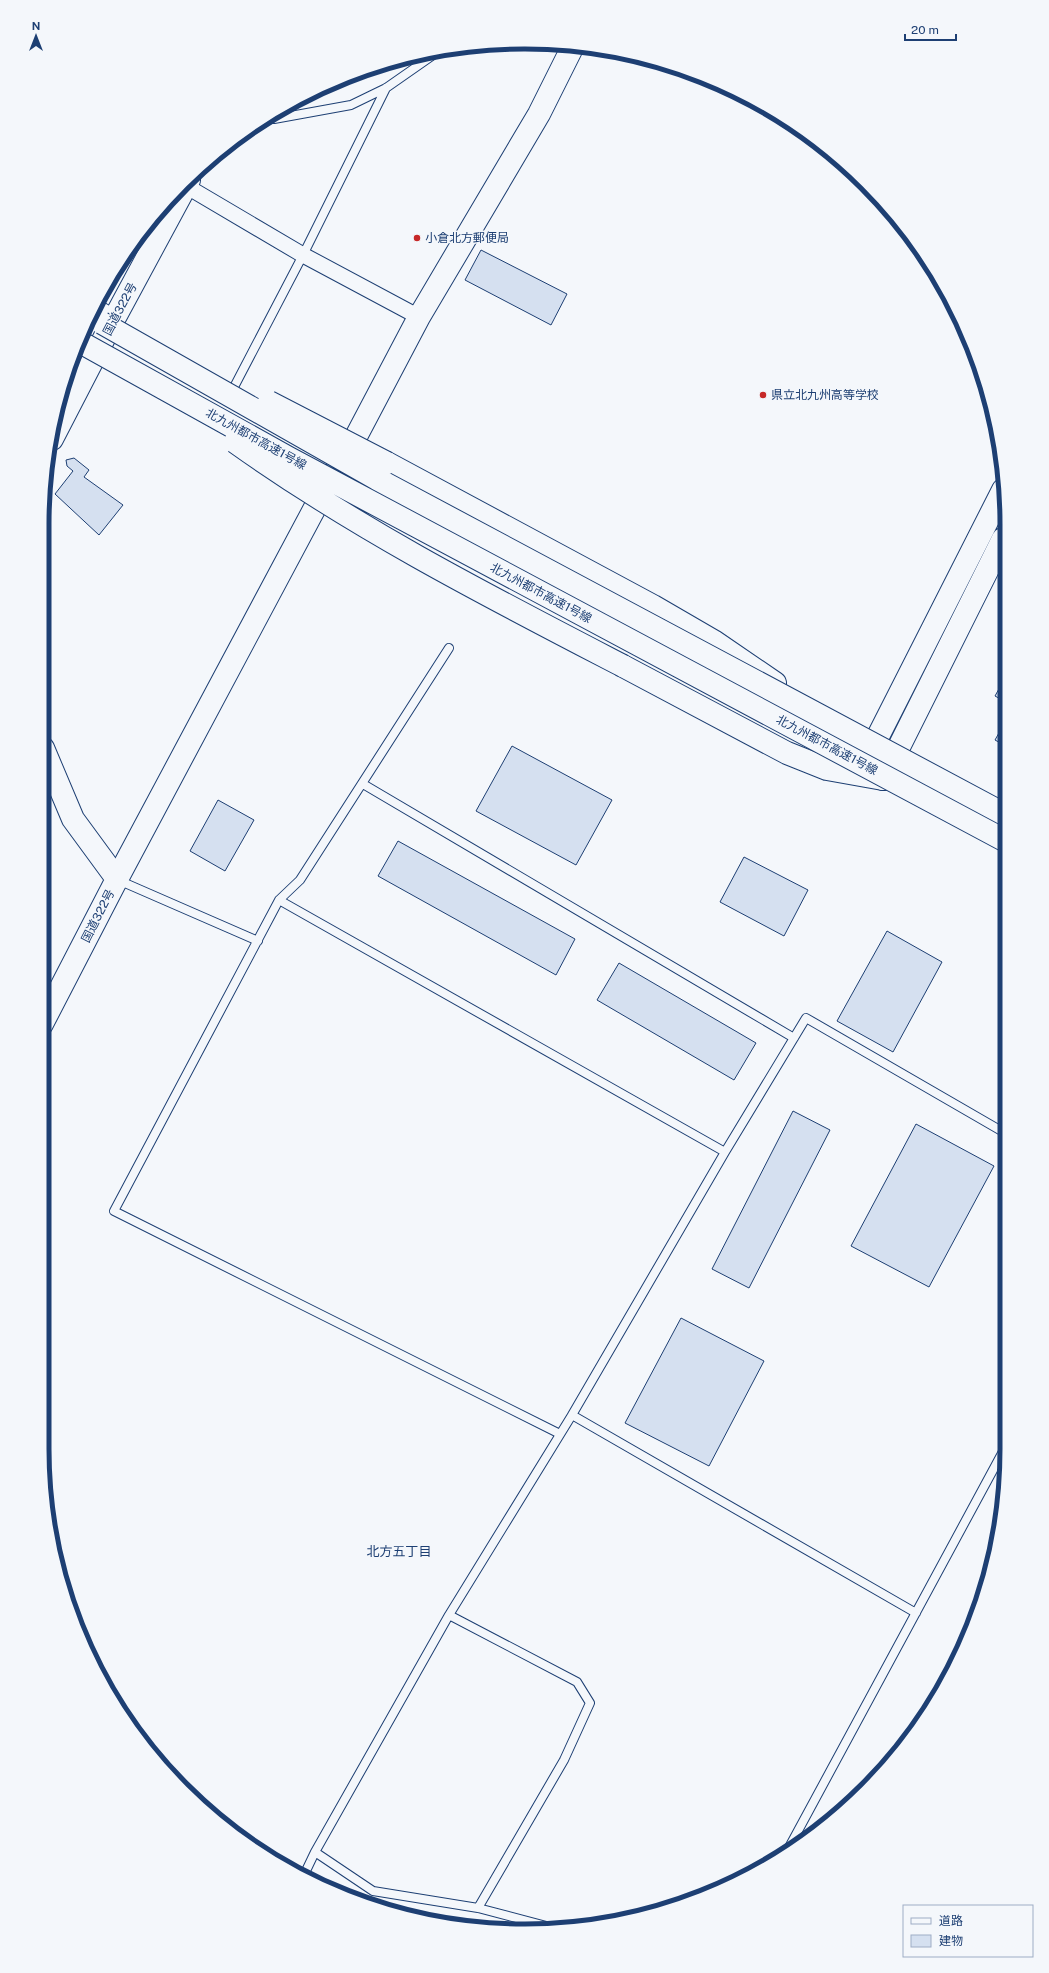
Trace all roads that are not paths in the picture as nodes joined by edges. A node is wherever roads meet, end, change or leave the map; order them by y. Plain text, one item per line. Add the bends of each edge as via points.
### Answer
1 (569, 51) edge
2 (429, 59) edge
3 (386, 88) junction
4 (278, 118) edge
5 (185, 192) edge
6 (171, 206) edge
7 (303, 255) junction
8 (419, 316) junction
9 (99, 317) edge
10 (83, 348) edge
11 (82, 351) edge
12 (233, 389) dead end
13 (66, 399) edge
14 (999, 498) edge
15 (1000, 545) edge
16 (449, 648) dead end
17 (776, 683) dead end
18 (49, 762) edge
19 (862, 768) dead end
20 (363, 784) junction
21 (1000, 812) edge
22 (1000, 838) edge
23 (117, 879) junction
24 (279, 900) junction
25 (258, 941) junction
26 (49, 1010) edge
27 (794, 1038) junction
28 (1000, 1130) edge
29 (725, 1152) junction
30 (572, 1415) junction
31 (560, 1434) junction
32 (1000, 1458) edge
33 (916, 1613) junction
34 (449, 1615) junction
35 (792, 1842) edge
36 (315, 1852) junction
37 (306, 1871) edge
38 (478, 1908) junction
39 (537, 1924) edge

1 - 8 main road via 539,114
2 - 3 lane
3 - 4 lane via 351,105
3 - 7 lane
5 - 7 street
6 - 9 main road, 国道322号
7 - 8 street
7 - 12 lane
8 - 23 main road
9 - 10 main road, 国道322号
9 - 17 main road, bridge via 306,420 654,606 715,642
9 - 21 main road, 北九州都市高速1号線, bridge via 377,479
10 - 15 main road, bridge via 218,429 279,473 404,550 490,598 787,753 827,769 883,779
10 - 22 main road, 北九州都市高速1号線, bridge
11 - 13 main road, 国道322号
14 - 19 main road
16 - 20 lane
18 - 23 main road, 国道322号 via 73,819
20 - 24 lane via 300,880
20 - 27 lane
23 - 25 lane
23 - 26 main road, 国道322号
24 - 25 lane
24 - 29 lane
25 - 31 lane via 114,1211
27 - 28 lane via 806,1018
27 - 29 lane
29 - 30 lane
30 - 31 lane
30 - 33 lane
31 - 34 lane
32 - 33 lane
33 - 35 lane
34 - 36 lane
34 - 38 lane via 577,1682 590,1703 564,1760
36 - 37 lane
36 - 38 lane via 374,1891
38 - 39 lane

